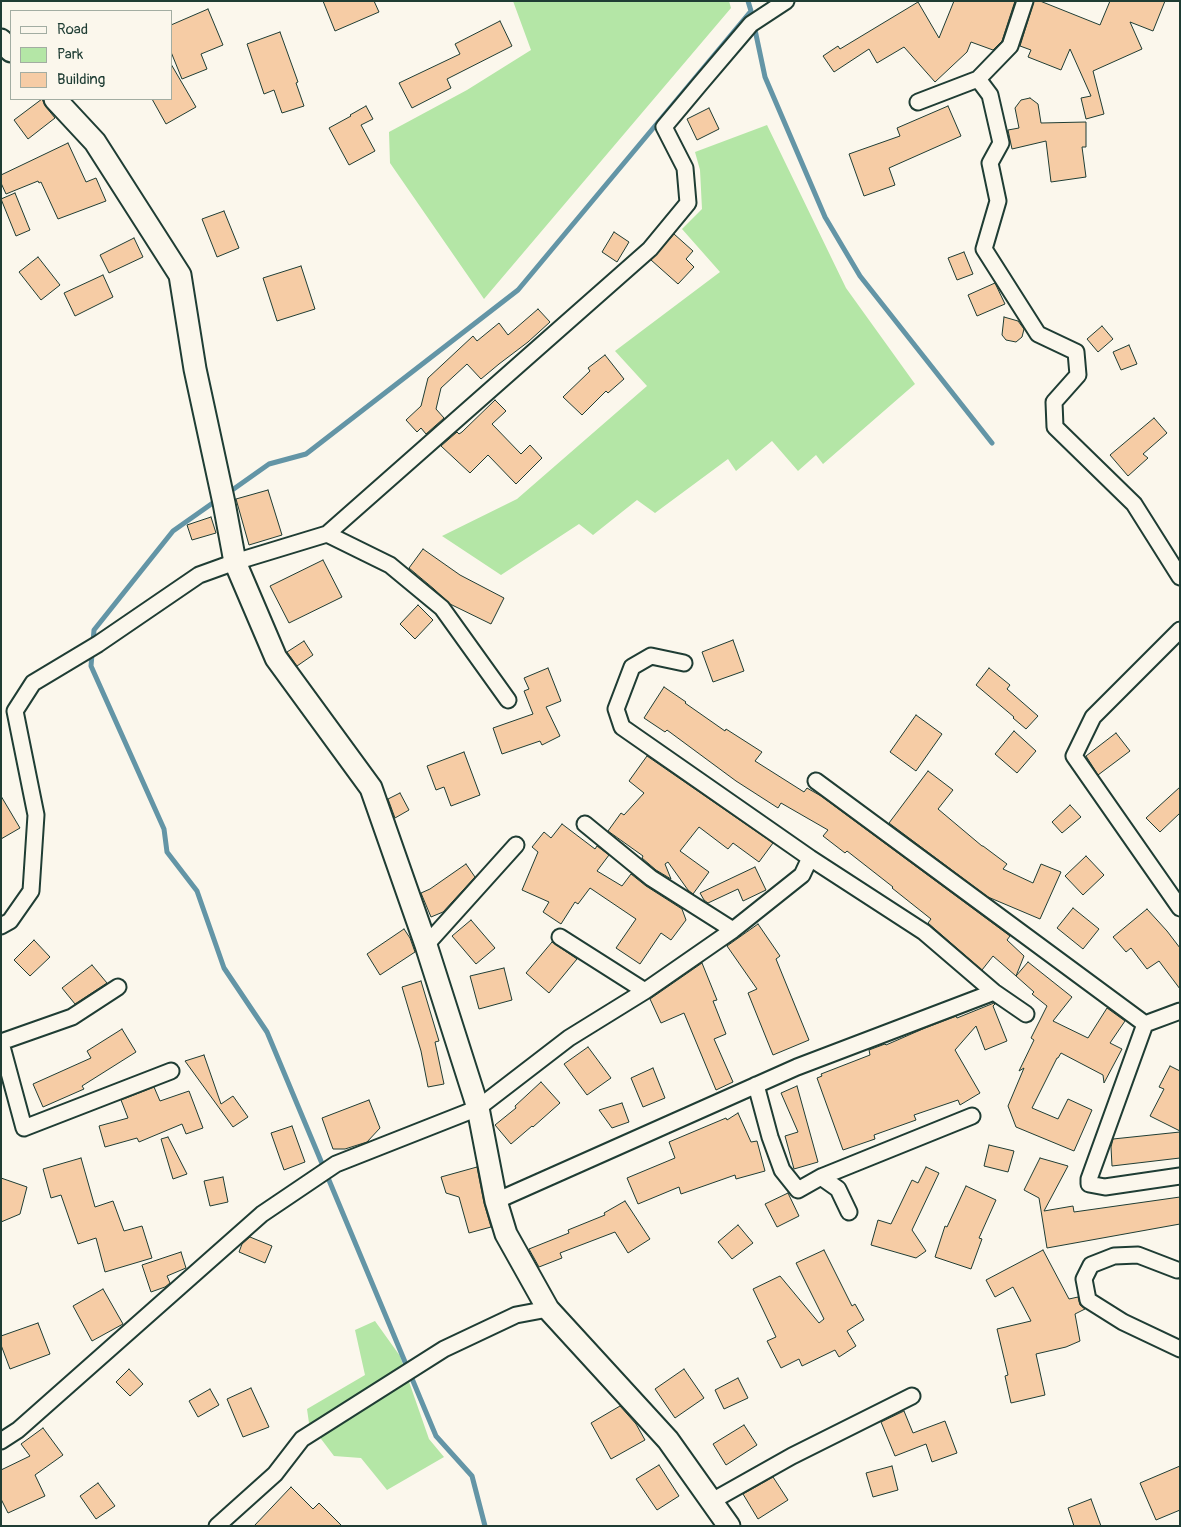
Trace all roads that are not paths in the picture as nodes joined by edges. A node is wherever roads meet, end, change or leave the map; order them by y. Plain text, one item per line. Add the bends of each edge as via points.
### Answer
1 (786, 1) edge
2 (1026, 1) edge
3 (1, 40) edge
4 (10, 50) edge
5 (978, 79) junction
6 (56, 100) edge
7 (918, 102) dead end
8 (327, 534) junction
9 (235, 562) junction
10 (1180, 577) edge
11 (1180, 630) edge
12 (684, 664) dead end
13 (508, 700) dead end
14 (816, 781) dead end
15 (584, 824) dead end
16 (516, 845) dead end
17 (810, 858) junction
18 (1180, 908) edge
19 (1, 926) edge
20 (733, 930) junction
21 (560, 937) dead end
22 (426, 945) junction
23 (118, 987) dead end
24 (645, 991) junction
25 (994, 992) junction
26 (1180, 1011) edge
27 (1026, 1014) dead end
28 (1144, 1024) junction
29 (1, 1043) edge
30 (171, 1071) dead end
31 (756, 1085) junction
32 (478, 1108) junction
33 (972, 1116) dead end
34 (1180, 1176) edge
35 (821, 1177) junction
36 (496, 1201) junction
37 (849, 1212) dead end
38 (1177, 1270) dead end
39 (548, 1309) junction
40 (1180, 1350) edge
41 (912, 1396) dead end
42 (1, 1441) edge
43 (712, 1501) junction
44 (217, 1526) edge
45 (729, 1526) edge

1 - 8 street via 754,23 664,127 685,168 688,203 650,249
2 - 5 street via 1010,46
3 - 4 street
5 - 7 street
5 - 10 street via 990,95 1001,143 990,162 998,201 984,249 1038,334 1076,352 1078,375 1054,402 1055,427 1134,504
6 - 9 street via 94,142 180,275 195,368
8 - 9 street
8 - 13 street via 390,565 442,608
9 - 19 street via 199,575 93,647 33,683 15,711 36,815 31,892 10,921
9 - 22 street via 276,658 371,788
11 - 18 street via 1093,716 1074,756
12 - 17 street via 651,656 632,667 616,709 622,728
14 - 28 street
15 - 20 street via 651,878
16 - 22 street
17 - 20 street via 802,875
17 - 25 street via 924,932
20 - 24 street
21 - 24 street
22 - 32 street
23 - 29 street via 72,1017
24 - 32 street via 569,1038
25 - 27 street
25 - 31 street
26 - 28 street
28 - 34 street via 1089,1179 1090,1184 1105,1188
29 - 30 street via 24,1128
31 - 35 street via 782,1170 798,1190
31 - 36 street
32 - 36 street
32 - 42 street via 336,1164 262,1214 18,1430
33 - 35 street
35 - 37 street via 838,1189
36 - 39 street via 506,1234
38 - 40 street via 1138,1255 1114,1256 1091,1266 1084,1279 1088,1300 1123,1322
39 - 43 street via 668,1440
39 - 44 street via 516,1315 444,1349 302,1439 275,1474
41 - 43 street via 792,1456
43 - 45 street

